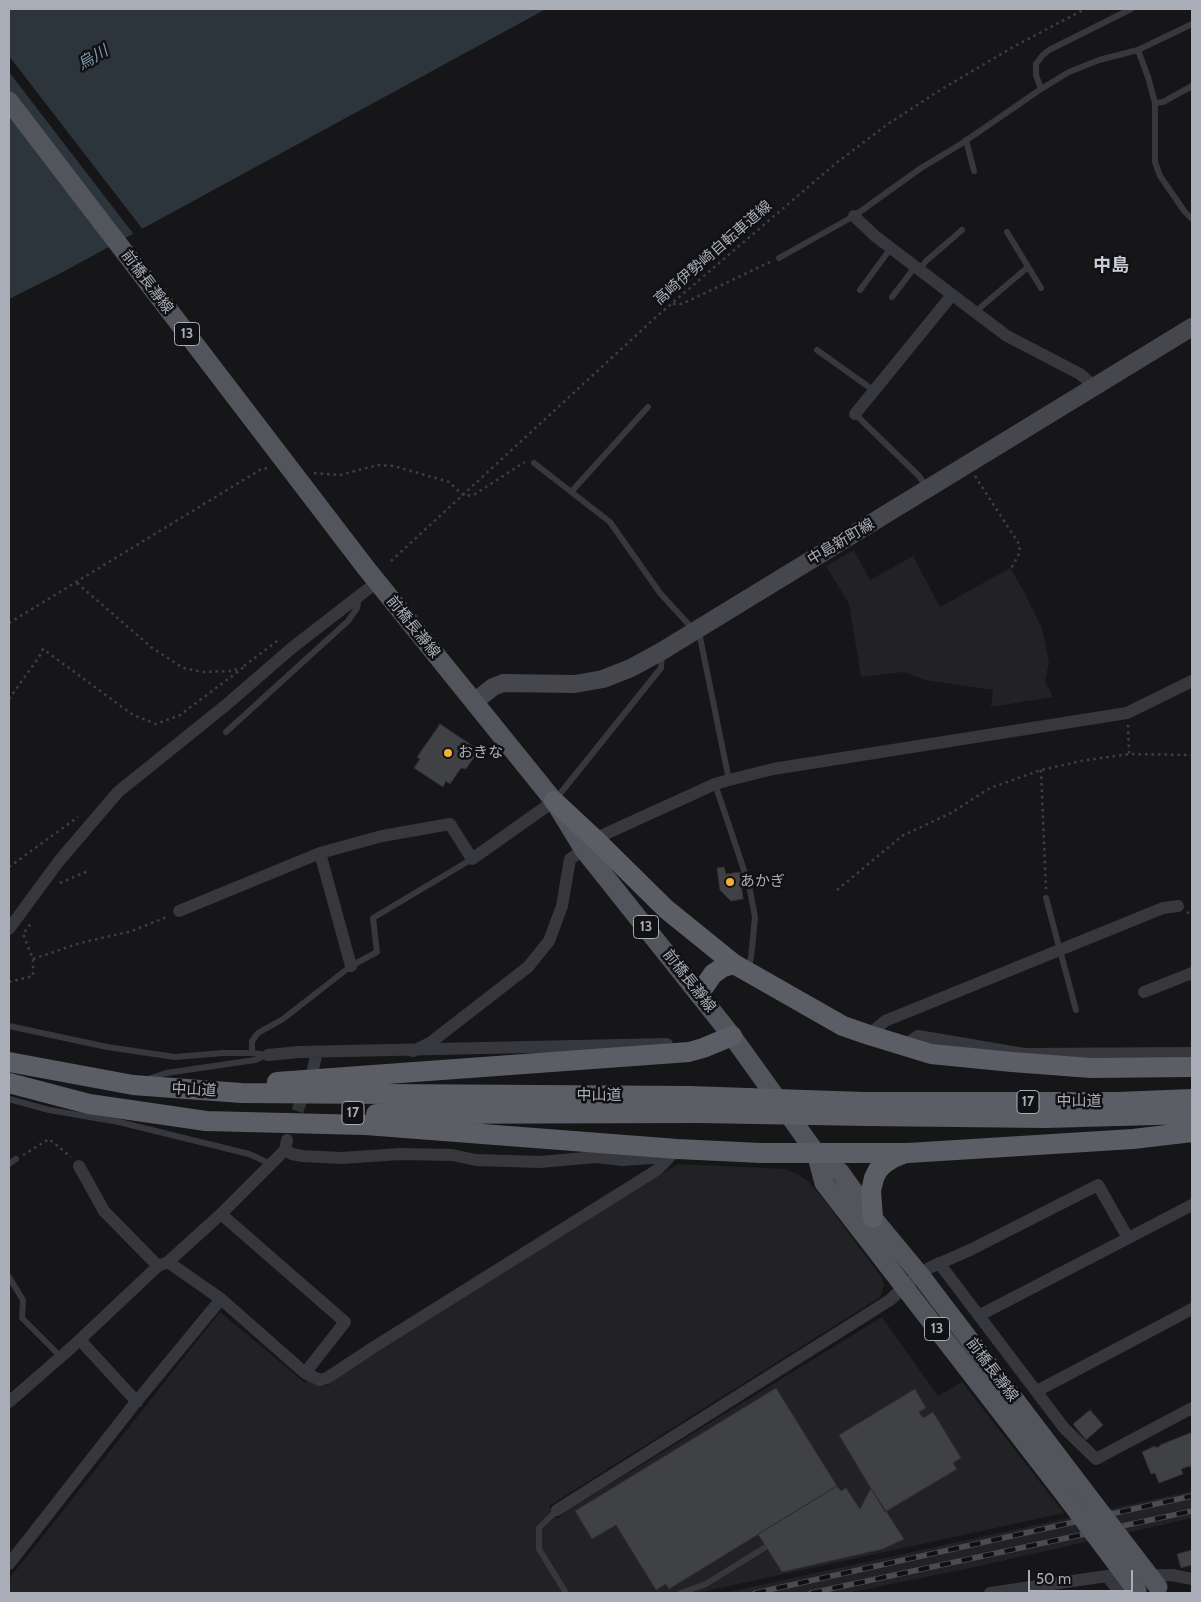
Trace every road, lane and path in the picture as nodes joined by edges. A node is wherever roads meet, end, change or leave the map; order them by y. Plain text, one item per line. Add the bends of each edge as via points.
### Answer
1 (1085, 9) edge
2 (1132, 9) edge
3 (1192, 24) edge
4 (1138, 50) junction
5 (1192, 86) edge
6 (1042, 89) junction
7 (9, 101) edge
8 (1154, 104) junction
9 (966, 140) junction
10 (974, 171) dead end
11 (854, 216) junction
12 (1192, 219) edge
13 (962, 230) dead end
14 (1008, 232) dead end
15 (891, 248) junction
16 (779, 258) joint
17 (1028, 267) junction
18 (917, 268) junction
19 (1041, 288) dead end
20 (860, 290) dead end
21 (952, 295) junction
22 (892, 298) dead end
23 (672, 304) junction
24 (975, 312) junction
25 (1192, 327) edge
26 (817, 350) dead end
27 (1093, 388) junction
28 (873, 390) junction
29 (648, 407) dead end
30 (855, 414) joint
31 (534, 463) joint
32 (968, 465) junction
33 (272, 469) dead end
34 (311, 473) dead end
35 (928, 489) junction
36 (572, 491) junction
37 (462, 494) junction
38 (391, 561) dead end
39 (1014, 572) dead end
40 (371, 575) junction
41 (77, 583) junction
42 (359, 596) junction
43 (9, 623) edge
44 (695, 631) junction
45 (283, 637) dead end
46 (662, 651) junction
47 (244, 667) junction
48 (1192, 681) edge
49 (9, 699) edge
50 (474, 702) junction
51 (1127, 712) junction
52 (226, 732) dead end
53 (1129, 754) junction
54 (1192, 755) edge
55 (1040, 770) junction
56 (729, 780) junction
57 (715, 784) junction
58 (554, 801) junction
59 (78, 817) dead end
60 (591, 846) junction
61 (320, 854) junction
62 (472, 859) junction
63 (9, 867) edge
64 (88, 871) dead end
65 (56, 889) dead end
66 (837, 890) dead end
67 (1046, 898) joint
68 (1178, 906) dead end
69 (179, 912) joint
70 (34, 919) dead end
71 (9, 929) edge
72 (1060, 949) junction
73 (32, 959) junction
74 (351, 966) junction
75 (740, 968) junction
76 (1192, 974) edge
77 (9, 982) edge
78 (1144, 992) dead end
79 (698, 994) junction
80 (1076, 1010) dead end
81 (9, 1026) edge
82 (732, 1036) junction
83 (868, 1036) junction
84 (667, 1044) dead end
85 (903, 1046) junction
86 (413, 1051) junction
87 (252, 1052) junction
88 (317, 1052) junction
89 (1192, 1053) edge
90 (268, 1054) junction
91 (9, 1062) edge
92 (1192, 1067) edge
93 (313, 1069) dead end
94 (9, 1083) edge
95 (133, 1085) junction
96 (157, 1088) junction
97 (9, 1099) edge
98 (1192, 1099) edge
99 (694, 1105) junction
100 (866, 1109) junction
101 (1192, 1114) edge
102 (1192, 1132) edge
103 (908, 1152) junction
104 (672, 1153) junction
105 (816, 1153) junction
106 (16, 1159) joint
107 (9, 1164) edge
108 (271, 1164) junction
109 (79, 1166) joint
110 (1192, 1205) edge
111 (221, 1214) junction
112 (873, 1218) junction
113 (1128, 1238) junction
114 (939, 1263) junction
115 (163, 1264) junction
116 (921, 1276) junction
117 (9, 1277) edge
118 (904, 1287) junction
119 (221, 1300) junction
120 (1192, 1309) edge
121 (980, 1315) junction
122 (80, 1340) junction
123 (60, 1356) junction
124 (305, 1373) junction
125 (1037, 1391) junction
126 (9, 1402) edge
127 (137, 1402) junction
128 (1192, 1408) edge
129 (557, 1510) joint
130 (764, 1548) dead end
131 (9, 1564) edge
132 (1107, 1576) junction
133 (1192, 1579) edge
134 (1160, 1590) edge
135 (1132, 1592) edge
136 (566, 1593) edge
137 (681, 1593) edge
138 (992, 1593) edge

1 - 23 path, 高崎伊勢崎自転車道線 via 1013,47 888,124 835,164
2 - 6 lane via 1042,56 1036,64 1036,75
3 - 4 lane
4 - 6 lane via 1069,72
4 - 8 lane
5 - 8 lane
6 - 9 lane
7 - 40 main road, 前橋長瀞線 / 13, bridge
8 - 12 lane via 1155,162 1160,176
9 - 10 lane
9 - 11 lane
11 - 15 street
11 - 16 lane
13 - 18 lane
14 - 17 lane
15 - 18 street
15 - 20 lane
16 - 23 path via 682,304
17 - 19 lane
17 - 24 lane
18 - 21 street
18 - 22 lane
21 - 24 street
21 - 28 street
23 - 37 path, 高崎伊勢崎自転車道線
24 - 27 street via 1007,336 1080,374
25 - 27 main road, 中島新町線
26 - 28 lane
27 - 32 main road, 中島新町線
28 - 30 street
29 - 36 lane
30 - 35 lane via 919,476
31 - 36 lane
31 - 37 path via 528,460 518,464 475,494
32 - 35 main road, 中島新町線
32 - 39 path via 1019,544 1020,552 1012,567
33 - 41 path via 262,468
34 - 37 path via 340,475 378,466 394,466 449,482
35 - 44 main road, 中島新町線
36 - 44 lane via 610,522 660,593
37 - 38 path, 高崎伊勢崎自転車道線
40 - 42 street
40 - 50 main road, 前橋長瀞線 / 13
41 - 43 path
41 - 47 path via 151,647 183,668 203,672 233,671
42 - 52 lane via 357,608 348,621
42 - 71 street via 293,646 118,792 59,861
44 - 46 main road, 中島新町線
44 - 56 lane via 700,637
45 - 47 path
46 - 50 main road, 中島新町線 via 631,668 596,680 559,685 503,683
46 - 58 lane via 661,668
47 - 49 path via 180,715 156,724 133,715 43,649
48 - 51 street
50 - 58 main road, 前橋長瀞線 / 13
51 - 53 path
51 - 56 street via 773,769
53 - 54 path
53 - 55 path
55 - 66 path via 990,788 951,813 902,836
55 - 67 path
56 - 57 street
57 - 60 street via 603,835
57 - 75 lane via 748,885 754,917 751,958
58 - 60 highway
58 - 62 street
59 - 63 path
60 - 75 highway
60 - 79 main road, 前橋長瀞線 / 13
60 - 86 street via 570,859 562,906 549,941 528,967 430,1043
61 - 62 street via 382,836 450,824
61 - 69 street
61 - 74 street
62 - 74 lane via 373,918 377,952
64 - 65 path via 61,882
67 - 72 lane
68 - 72 street via 1163,908
69 - 73 path via 132,931
70 - 73 path via 23,934
72 - 80 lane
72 - 83 street via 885,1021
73 - 77 path via 33,976
74 - 87 lane via 284,1019 255,1036
75 - 79 highway via 723,967 713,974
75 - 83 highway
76 - 78 street
79 - 82 main road, 前橋長瀞線 / 13
81 - 87 lane via 106,1047 175,1057
82 - 96 highway, 17 via 688,1052
82 - 105 main road, 前橋長瀞線 / 13
83 - 85 highway
84 - 86 street
85 - 89 street via 918,1036 1024,1054
85 - 92 highway via 930,1054 1091,1068
86 - 88 street
87 - 90 lane
88 - 90 street
88 - 93 street
90 - 95 lane via 255,1060 166,1073
91 - 95 highway, 中山道 / 17
94 - 99 highway, 中山道 / 17 via 148,1102 272,1112 365,1114
94 - 104 highway, 17 via 89,1104 206,1121 366,1125
95 - 96 highway, 中山道 / 17
96 - 99 highway, 中山道 / 17
97 - 108 lane via 249,1154
98 - 100 highway, 中山道 / 17
99 - 100 highway, 中山道 / 17, bridge
100 - 101 highway, 中山道 / 17 via 1045,1118
102 - 103 highway, 17 via 1133,1139
103 - 105 highway, 17
103 - 112 highway via 893,1158 878,1170 871,1191
104 - 105 highway, 17
104 - 108 street via 623,1160 596,1157 540,1162 476,1160 452,1155 342,1158 292,1154 286,1145
104 - 124 street via 657,1170 328,1378 320,1380
105 - 112 main road, 前橋長瀞線 / 13 via 840,1172
105 - 118 main road, 前橋長瀞線 / 13 via 824,1183
106 - 107 lane
106 - 109 path via 49,1139
108 - 111 street
109 - 115 street via 104,1211
110 - 113 street
111 - 115 street
111 - 124 street via 345,1322
112 - 116 main road, 前橋長瀞線 / 13
113 - 114 street via 1098,1185
113 - 121 street
114 - 116 street
114 - 121 street
115 - 119 street
115 - 122 street
116 - 118 street
116 - 134 main road, 前橋長瀞線 / 13, bridge
117 - 123 lane via 23,1300 22,1318
118 - 129 street via 890,1300
118 - 135 main road, 前橋長瀞線 / 13, bridge via 1068,1499
119 - 124 street
119 - 127 street
120 - 125 street
121 - 125 street
122 - 123 street
122 - 127 street
123 - 126 street
125 - 128 street via 1064,1428 1096,1459
127 - 131 street
129 - 136 lane via 540,1528 540,1549
130 - 137 lane via 706,1584
132 - 133 street via 1172,1575
132 - 135 street
132 - 138 street

